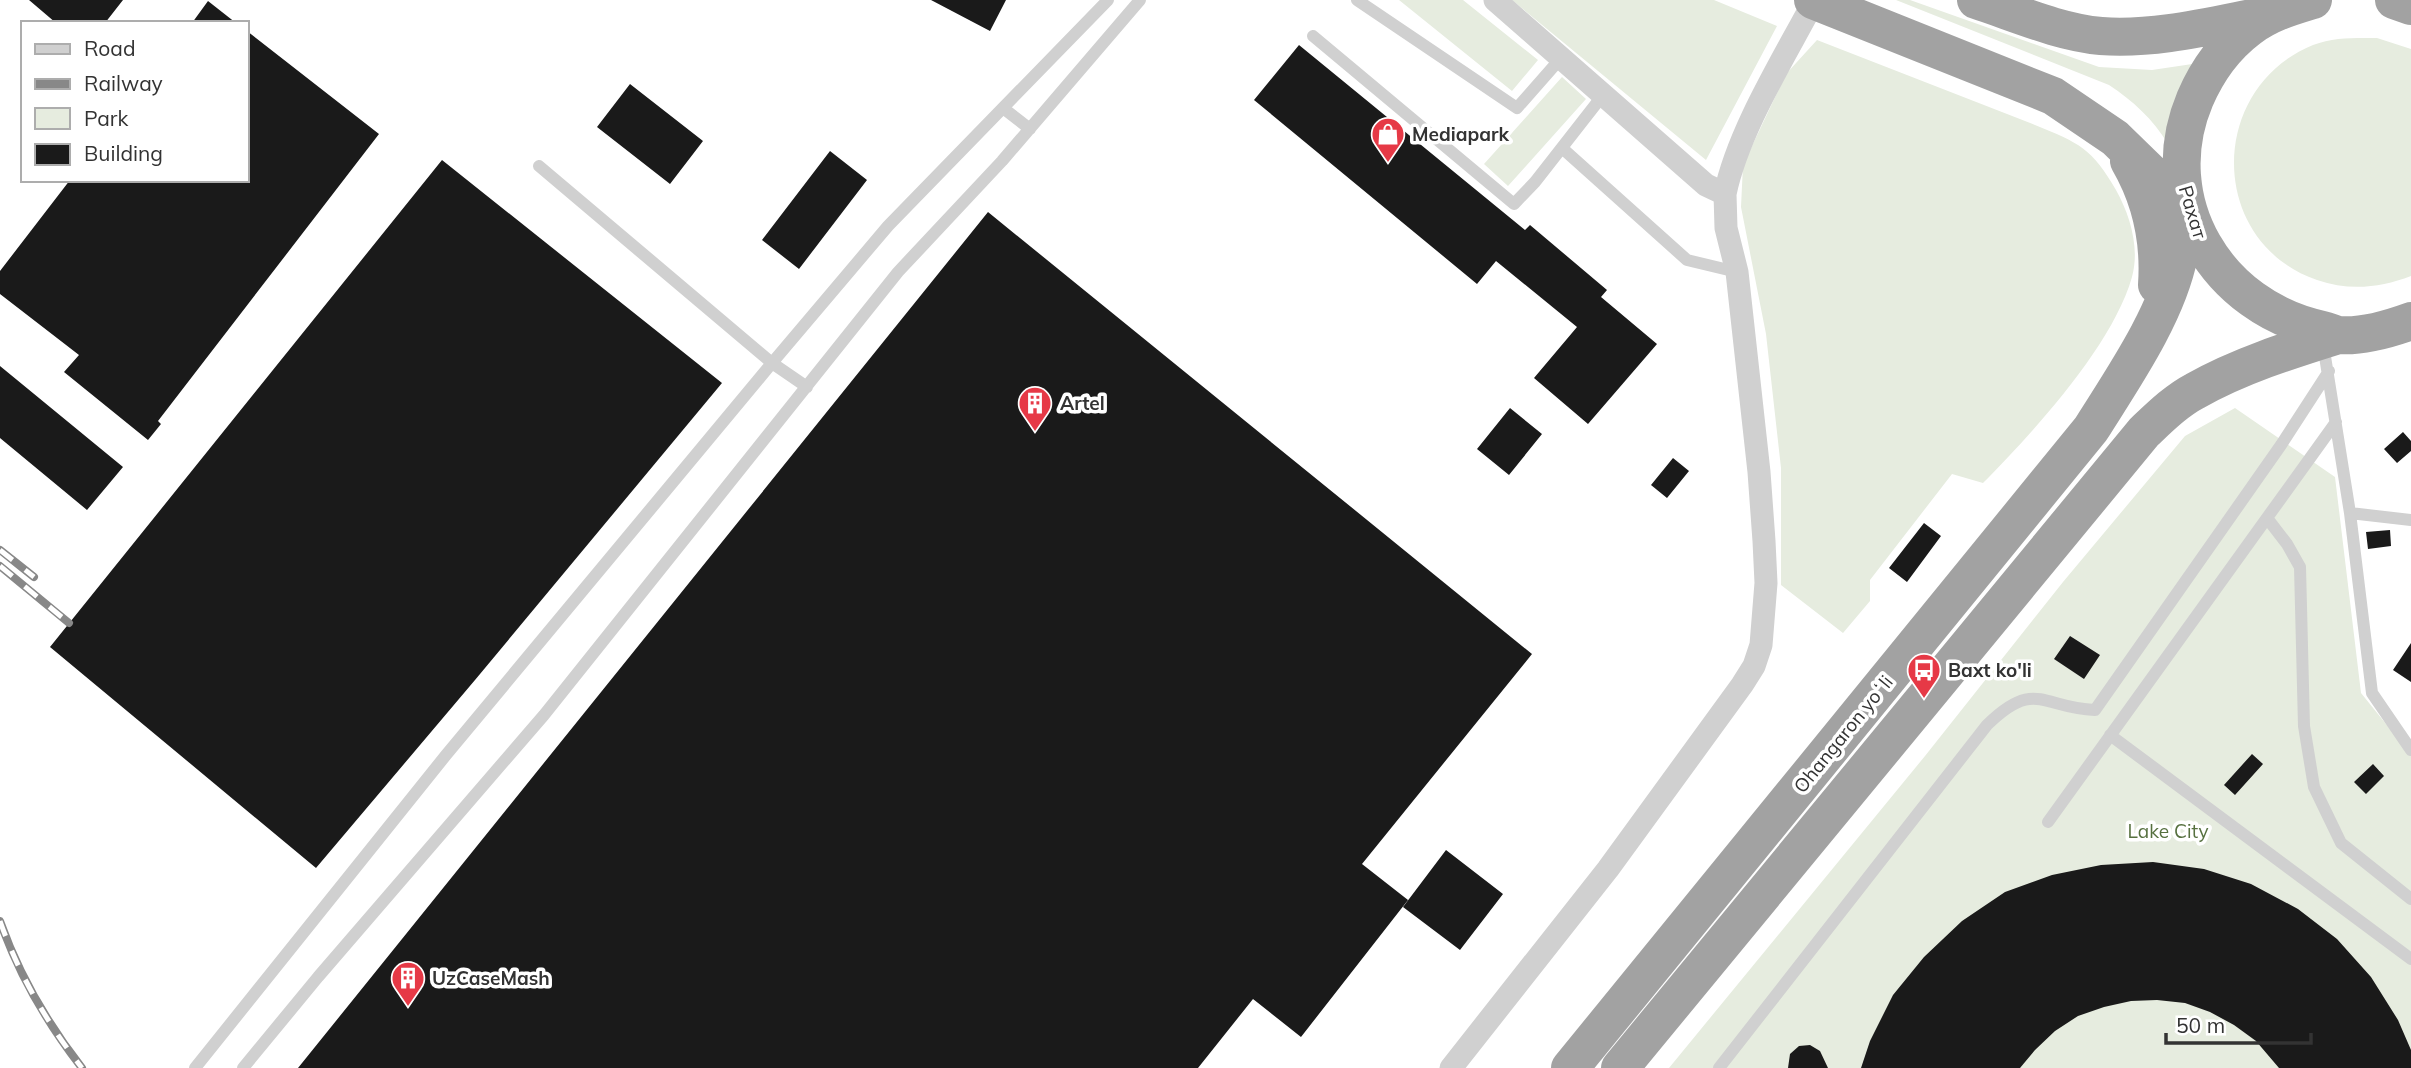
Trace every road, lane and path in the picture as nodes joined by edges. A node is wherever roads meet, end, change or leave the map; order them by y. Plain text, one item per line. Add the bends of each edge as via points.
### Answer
1 (1108, 0) edge
2 (1140, 0) edge
3 (1357, 0) edge
4 (1495, 0) edge
5 (1814, 0) edge
6 (1976, 0) edge
7 (2313, 0) edge
8 (2394, 0) edge
9 (2411, 6) edge
10 (2271, 14) junction
11 (1313, 36) dead end
12 (1561, 58) junction
13 (1603, 95) junction
14 (1003, 108) junction
15 (1030, 129) junction
16 (2115, 138) junction
17 (1562, 148) junction
18 (539, 166) dead end
19 (1724, 194) junction
20 (2185, 198) junction
21 (1737, 272) junction
22 (2411, 321) edge
23 (2147, 335) junction
24 (2328, 344) junction
25 (772, 363) junction
26 (807, 387) junction
27 (2336, 422) junction
28 (2350, 513) junction
29 (2267, 518) junction
30 (2411, 520) edge
31 (2110, 735) junction
32 (2411, 751) edge
33 (2048, 822) dead end
34 (2411, 898) edge
35 (2411, 959) edge
36 (195, 1068) edge
37 (243, 1068) edge
38 (1451, 1068) edge
39 (1570, 1068) edge
40 (1620, 1068) edge
41 (1719, 1068) edge

1 - 14 lane
2 - 15 lane
3 - 12 lane via 1517,108
4 - 12 street
5 - 16 highway via 2053,96
5 - 19 street via 1730,169
6 - 10 highway via 2101,36 2185,30
7 - 10 highway, Рахат
8 - 9 highway
10 - 20 highway, Рахат via 2230,44 2201,86 2185,133
11 - 17 lane via 1514,204
12 - 13 street
13 - 17 lane
13 - 19 street via 1706,185
14 - 15 lane
14 - 25 lane via 888,226
15 - 26 lane via 898,272
16 - 20 highway
16 - 23 highway via 2143,188 2156,239 2156,293
17 - 21 lane via 1687,260
18 - 25 lane
19 - 21 street via 1726,228
20 - 23 highway, Ohangaron yoʻli via 2179,256
20 - 24 highway, Рахат via 2215,265 2244,295
21 - 38 street via 1765,541 1763,625 1754,666 1608,869
22 - 24 highway, Рахат
23 - 39 highway, Ohangaron yoʻli via 2067,461
24 - 27 lane
24 - 40 highway, Ohangaron yoʻli via 2240,370 2193,391 2144,432
24 - 41 lane via 2281,445 2095,710 2028,698 2006,706 1987,724
25 - 26 lane
25 - 36 lane via 472,724
26 - 37 lane via 544,715
27 - 28 lane
27 - 29 lane
28 - 30 lane
28 - 32 lane via 2372,693
29 - 31 lane
29 - 34 lane via 2300,568 2304,726 2314,786 2341,843
31 - 33 lane
31 - 35 lane

